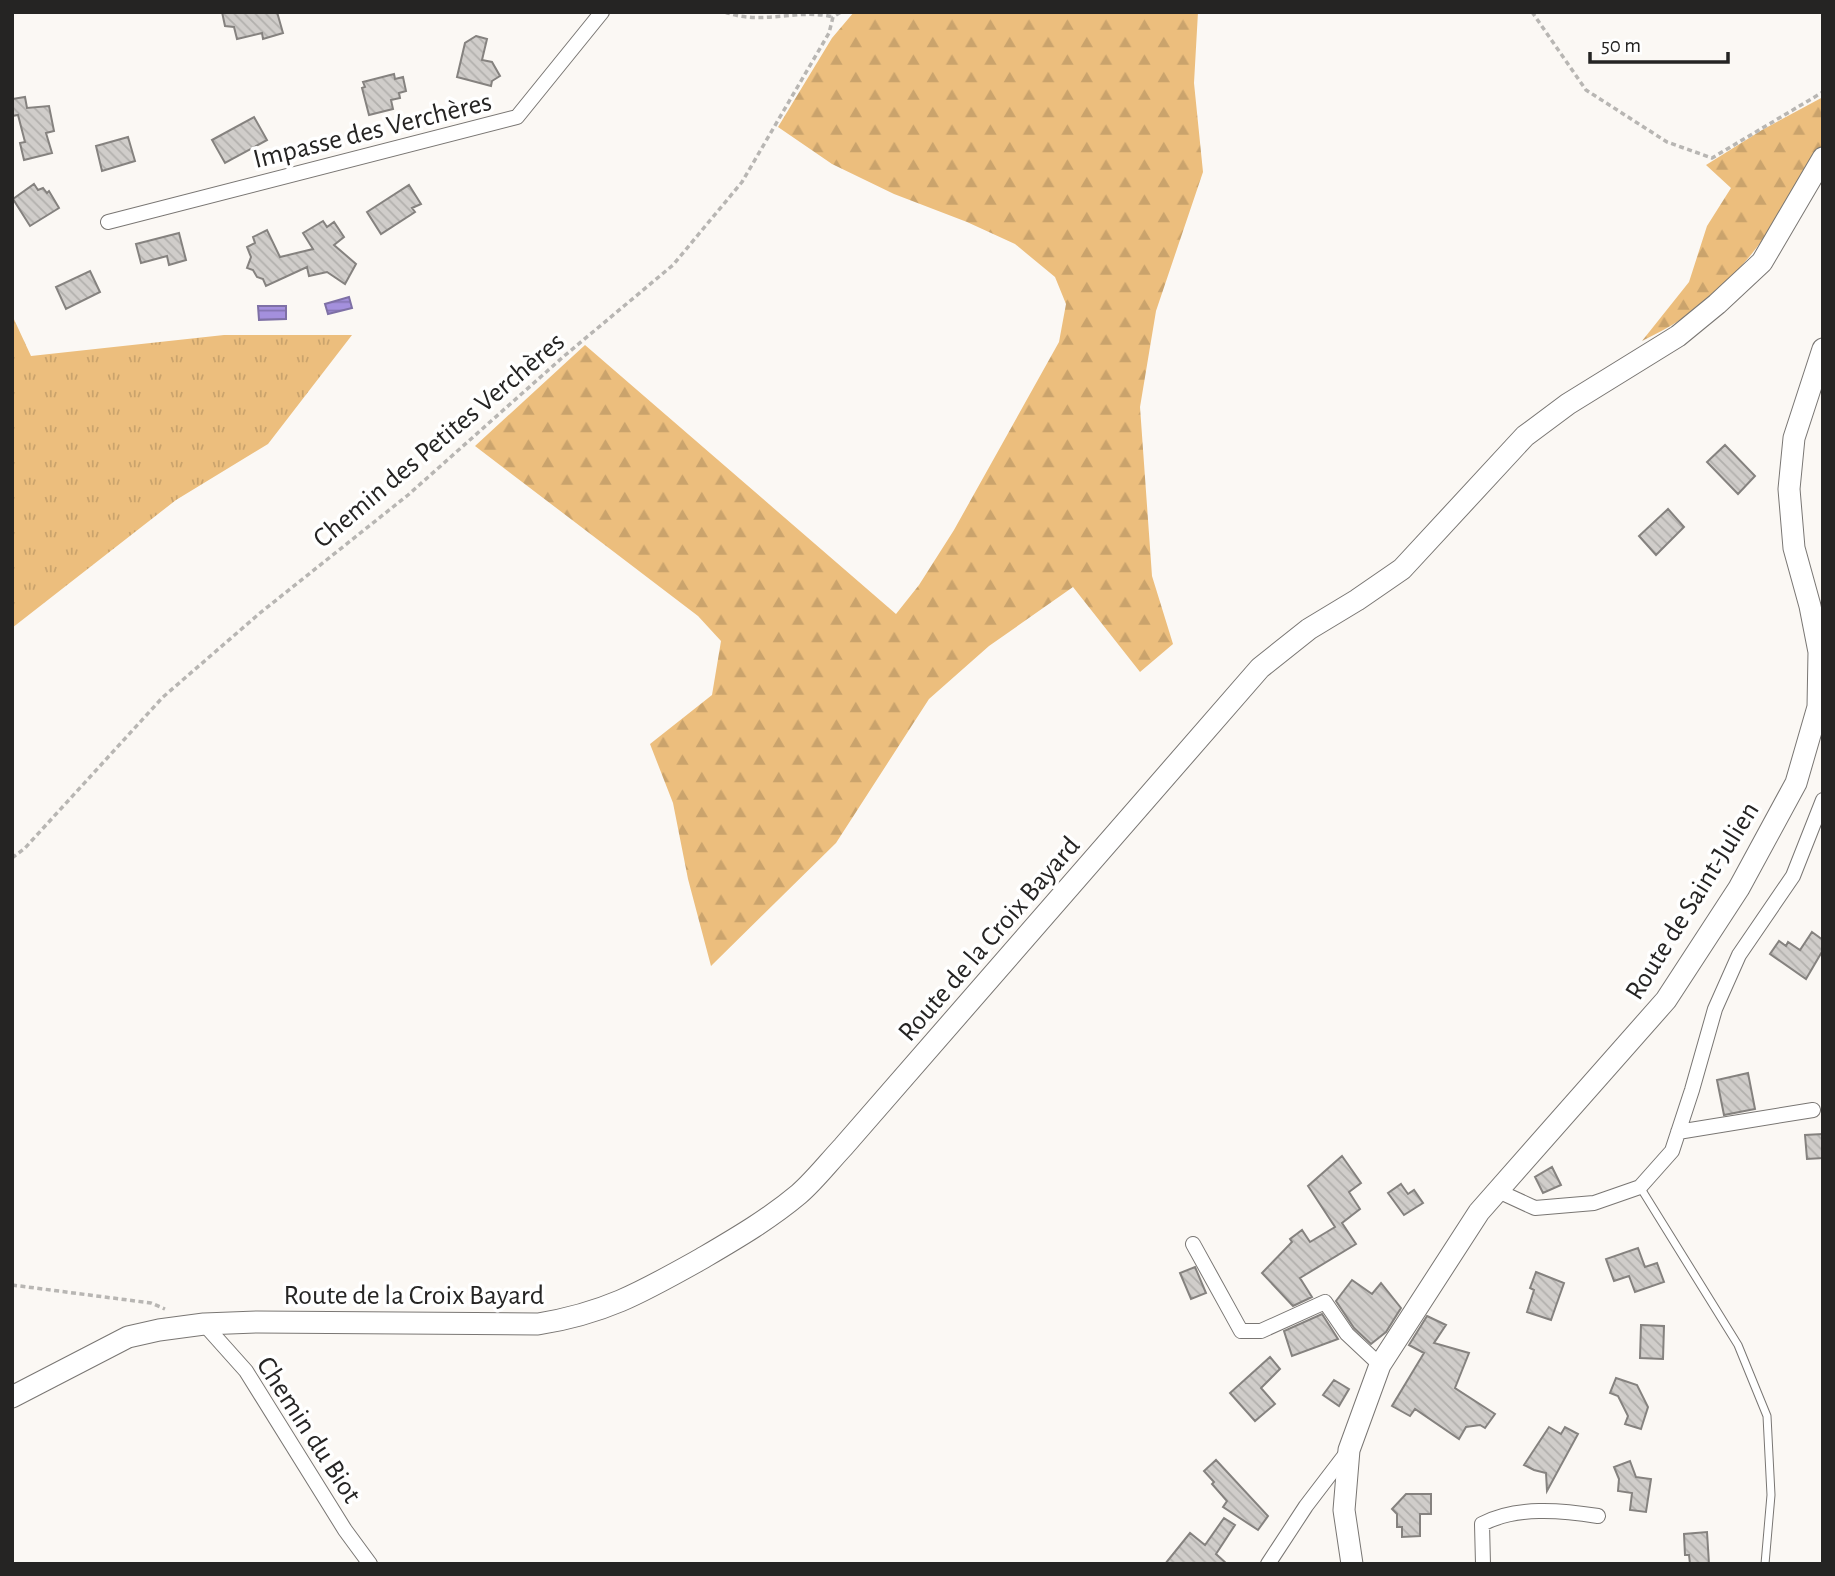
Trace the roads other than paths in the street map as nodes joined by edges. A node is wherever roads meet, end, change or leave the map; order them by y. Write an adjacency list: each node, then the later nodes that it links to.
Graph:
1 (602, 12): 3 (street, Impasse des Verchères)
2 (1823, 158): 11 (main road, Route de la Croix Bayard)
3 (108, 222)
4 (1823, 349): 9 (main road, Route de Saint-Julien)
5 (1823, 800): 7 (street)
6 (1813, 1110): 7 (street)
7 (1678, 1132): 8 (street)
8 (1640, 1187): 9 (street); 20 (lane)
9 (1498, 1191): 12 (main road, Route de Saint-Julien)
10 (1193, 1244): 12 (street)
11 (204, 1324): 13 (main road, Route de la Croix Bayard); 16 (street, Chemin du Biot)
12 (1380, 1365): 14 (main road, Route de Saint-Julien)
13 (12, 1396)
14 (1349, 1450): 17 (street); 18 (main road, Route de Saint-Julien)
15 (1598, 1516): 19 (street)
16 (370, 1564)
17 (1268, 1564)
18 (1352, 1564)
19 (1483, 1564)
20 (1765, 1564)

